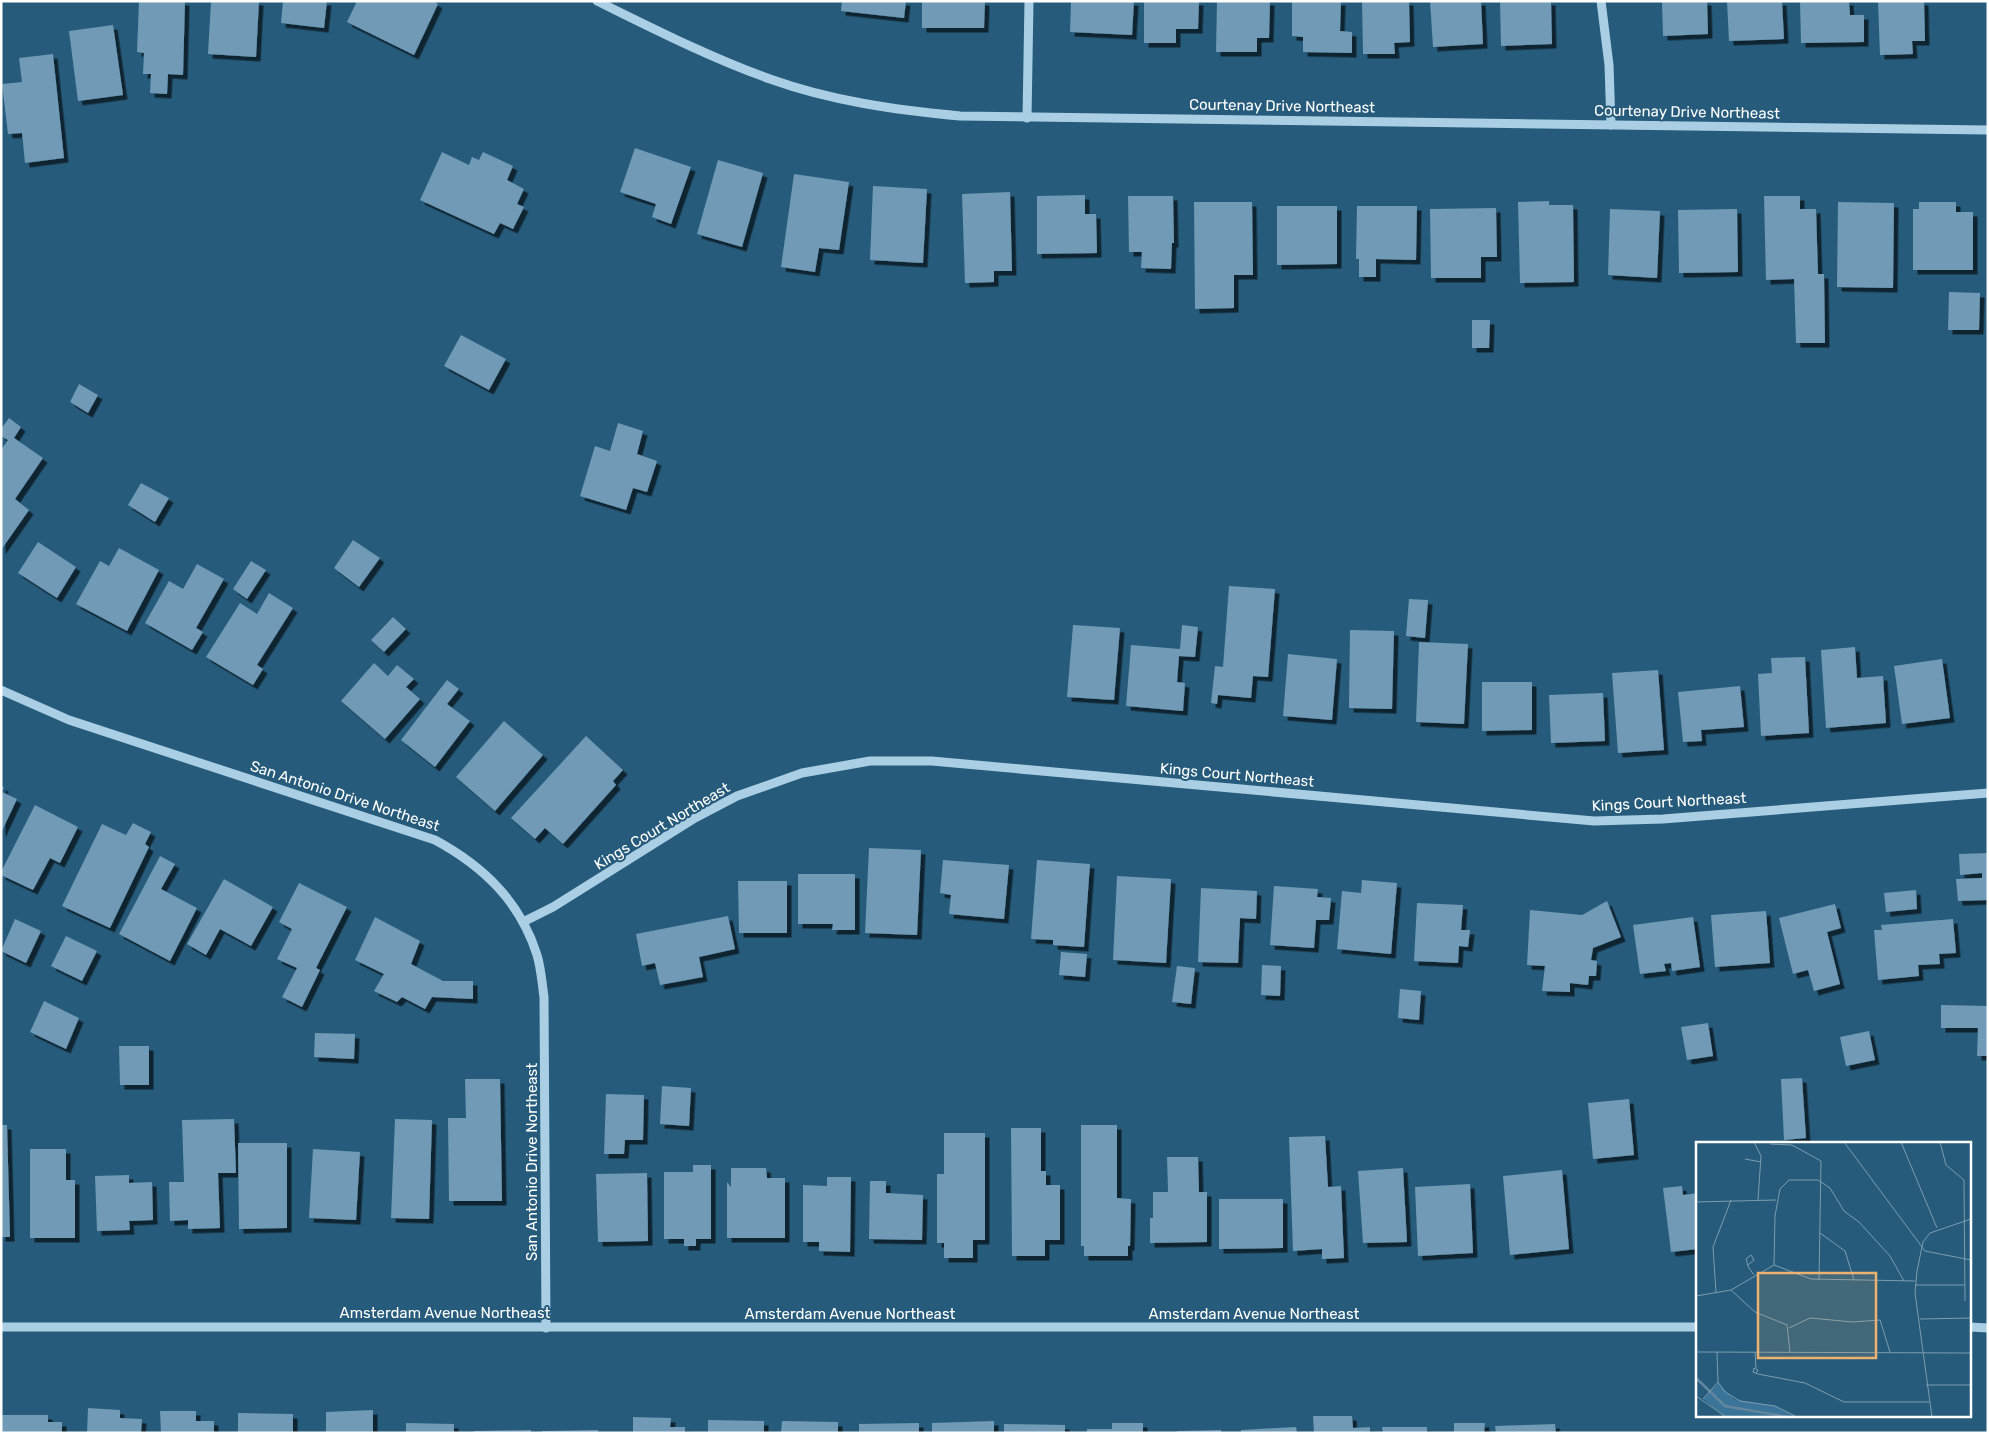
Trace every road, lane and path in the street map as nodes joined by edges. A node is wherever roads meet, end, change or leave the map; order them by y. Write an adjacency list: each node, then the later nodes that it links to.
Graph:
1 (597, 1): 4 (street, Courtenay Drive Northeast)
2 (1029, 1): 4 (street)
3 (1601, 1): 5 (street)
4 (1027, 118): 5 (street, Courtenay Drive Northeast)
5 (1611, 125): 6 (street, Courtenay Drive Northeast)
6 (1988, 130)
7 (1, 690): 9 (street, San Antonio Drive Northeast)
8 (1988, 793): 9 (street, Kings Court Northeast)
9 (523, 922): 12 (street, San Antonio Drive Northeast)
10 (1, 1326): 12 (street, Amsterdam Avenue Northeast)
11 (1696, 1327): 12 (street, Amsterdam Avenue Northeast)
12 (546, 1328)
13 (1972, 1328): 14 (street)
14 (1988, 1328)

